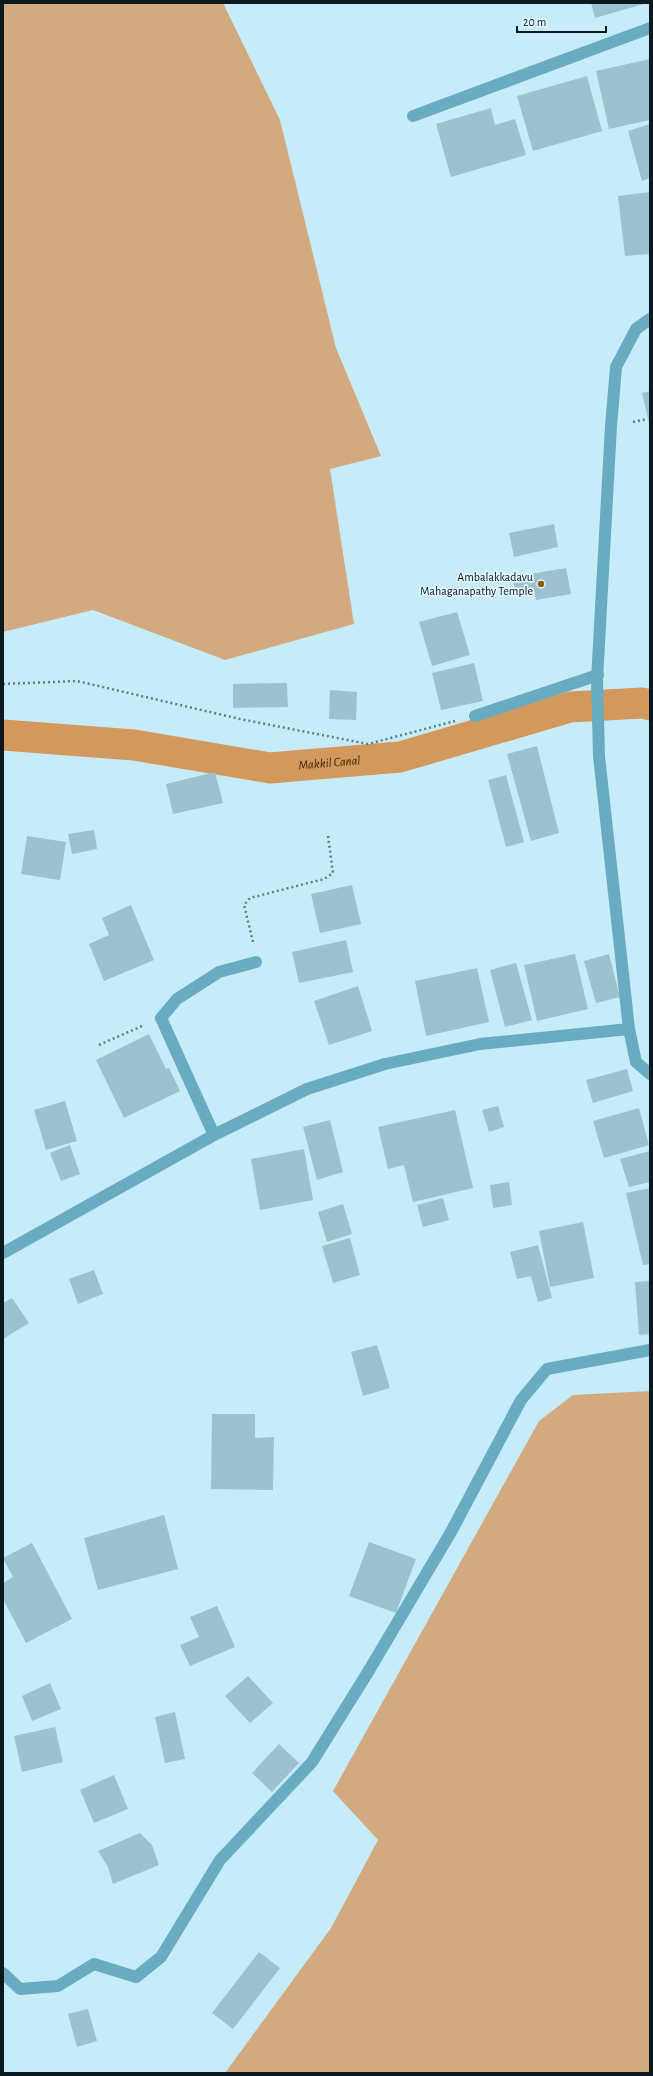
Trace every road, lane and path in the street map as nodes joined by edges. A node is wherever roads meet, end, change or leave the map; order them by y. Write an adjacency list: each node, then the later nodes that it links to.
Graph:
1 (650, 28): 2 (street)
2 (413, 116)
3 (650, 319): 4 (street)
4 (597, 678): 6 (street); 10 (street)
5 (3, 684): 6 (path)
6 (475, 716)
7 (328, 836): 8 (path)
8 (256, 962): 9 (street)
9 (161, 1018): 11 (path); 13 (street)
10 (629, 1029): 12 (street); 13 (street)
11 (99, 1045)
12 (650, 1074)
13 (214, 1136): 14 (street)
14 (3, 1253)
15 (650, 1350): 16 (street)
16 (3, 1973)

